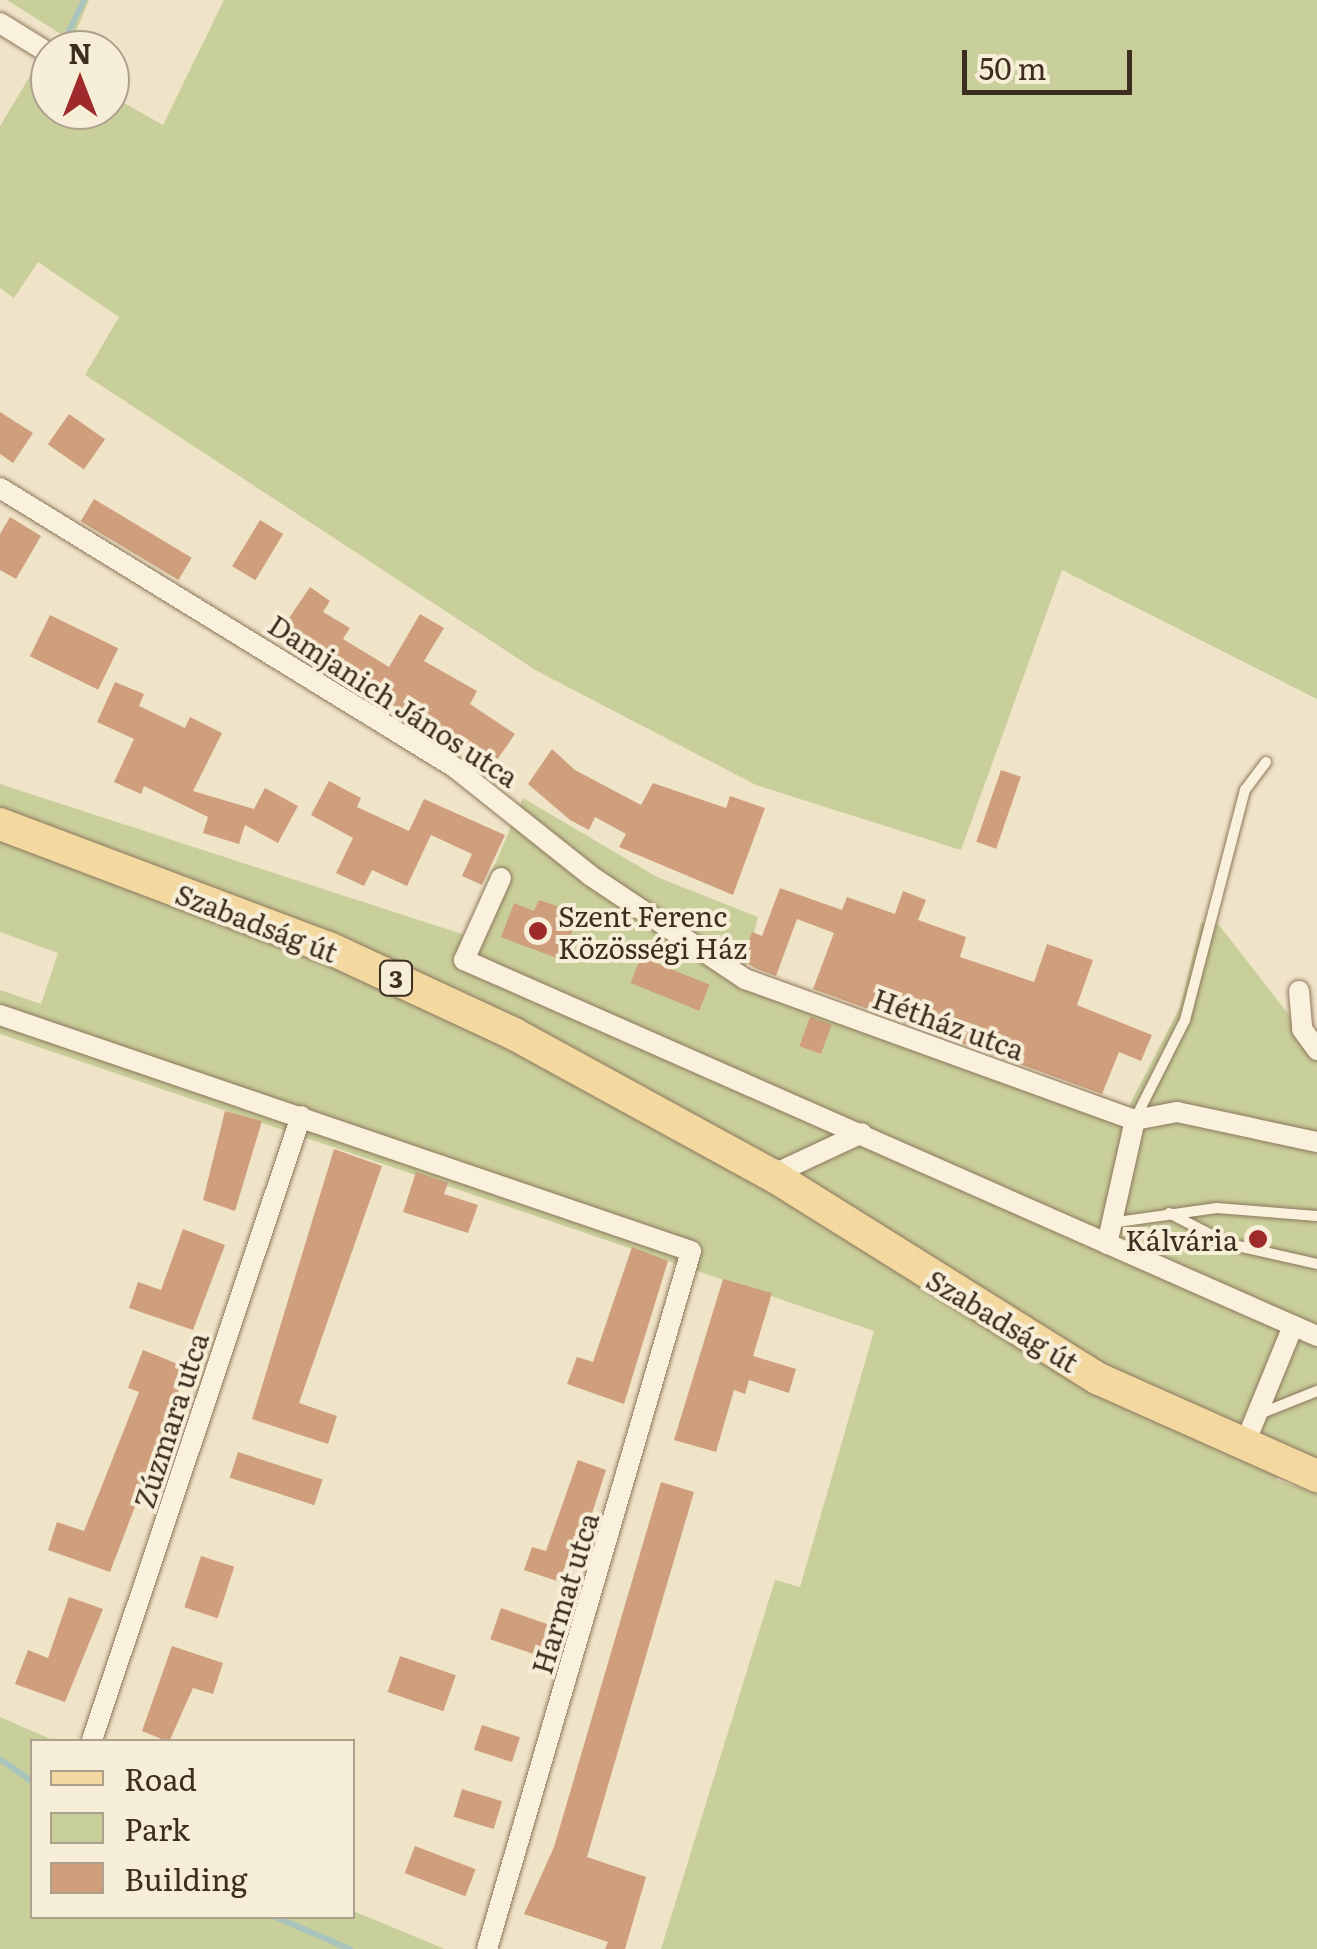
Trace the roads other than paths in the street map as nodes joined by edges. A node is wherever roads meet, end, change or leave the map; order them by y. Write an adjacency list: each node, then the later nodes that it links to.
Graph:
1 (0, 24): 2 (street)
2 (30, 42)
3 (0, 488): 7 (street, Damjanich János utca)
4 (1266, 762): 12 (lane)
5 (0, 824): 15 (main road, Szabadság út / 3)
6 (502, 878): 13 (street)
7 (745, 979): 12 (street, Hétház utca)
8 (1308, 994): 10 (street)
9 (0, 1016): 11 (street)
10 (1317, 1050)
11 (300, 1116): 27 (street, Zúzmara utca); 28 (street, Harmat utca)
12 (1135, 1120): 14 (street); 18 (street)
13 (862, 1134): 15 (street); 19 (street)
14 (1317, 1142)
15 (772, 1176): 25 (main road, Szabadság út / 3)
16 (1169, 1212): 17 (lane); 18 (lane); 20 (lane)
17 (1317, 1216)
18 (1110, 1223): 19 (street)
19 (1106, 1244): 21 (street)
20 (1317, 1264)
21 (1293, 1326): 22 (street); 24 (street)
22 (1317, 1336)
23 (1317, 1391): 24 (lane)
24 (1256, 1416): 25 (street)
25 (1243, 1448): 26 (main road, Szabadság út / 3)
26 (1317, 1476)
27 (92, 1739)
28 (486, 1949)

